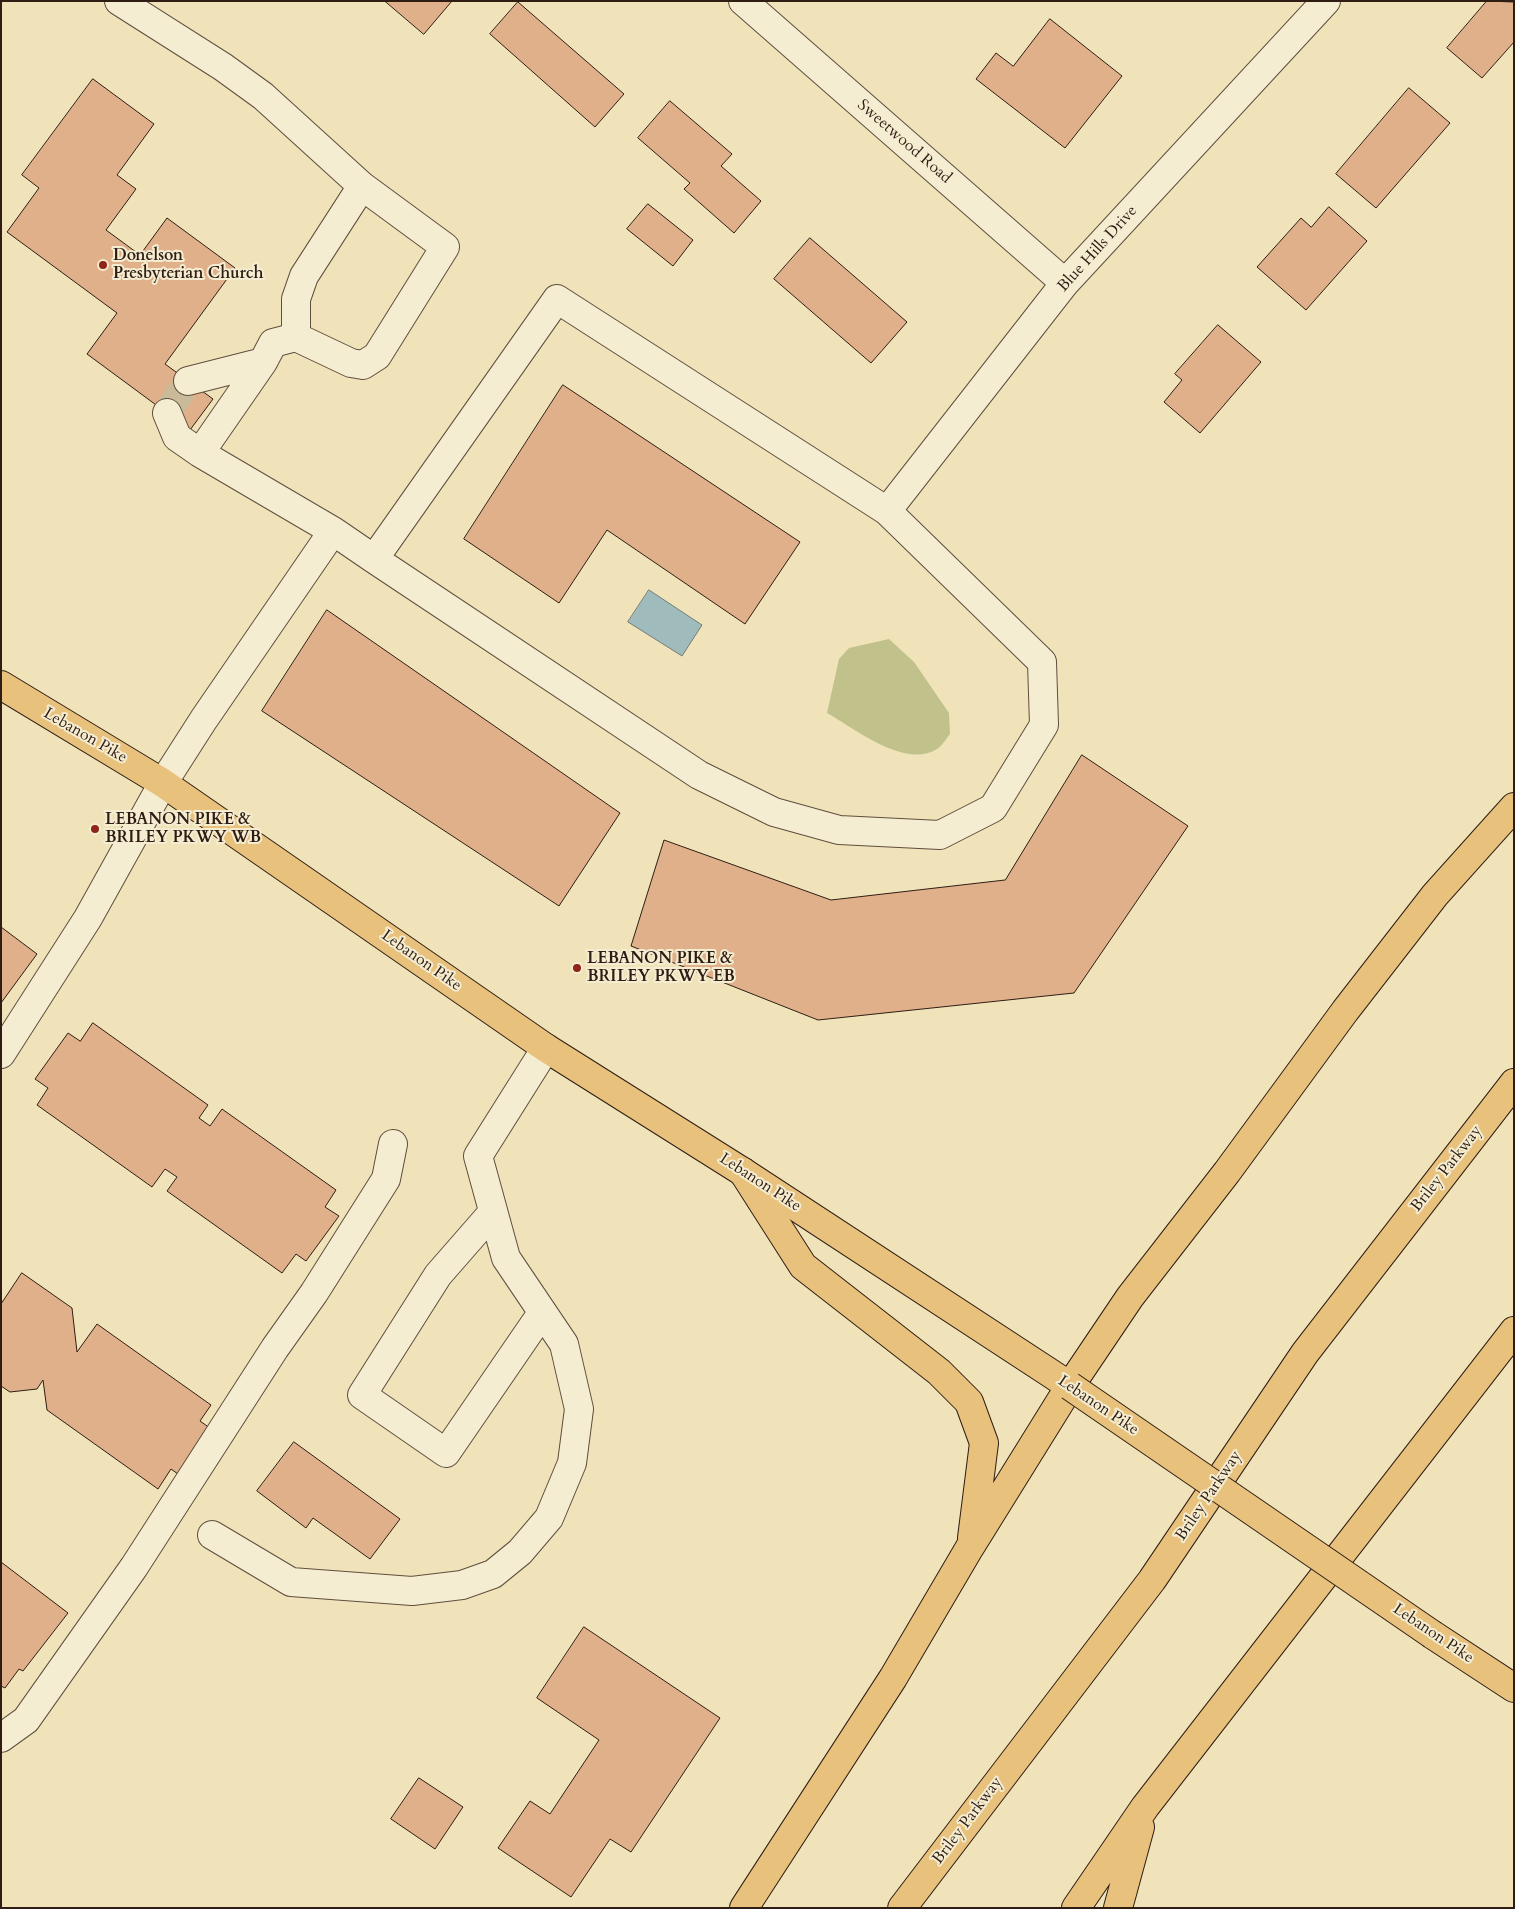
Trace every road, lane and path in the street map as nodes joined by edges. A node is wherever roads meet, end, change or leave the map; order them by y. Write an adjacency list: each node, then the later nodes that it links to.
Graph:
1 (119, 1): 4 (street)
2 (744, 1): 5 (street, Sweetwood Road)
3 (1326, 1): 5 (street, Blue Hills Drive)
4 (362, 186): 6 (street); 6 (street)
5 (1065, 283): 11 (street, Blue Hills Drive)
6 (296, 337): 7 (street)
7 (263, 362): 8 (street); 10 (street)
8 (188, 382)
9 (168, 413): 10 (street)
10 (200, 453): 12 (street)
11 (888, 511): 13 (street); 13 (street)
12 (333, 531): 13 (street); 15 (street)
13 (374, 559)
14 (1, 685): 15 (main road, Lebanon Pike)
15 (163, 783): 17 (main road, Lebanon Pike); 18 (street)
16 (1514, 807): 25 (main road)
17 (546, 1048): 21 (main road, Lebanon Pike); 22 (street)
18 (1, 1054)
19 (1514, 1083): 32 (main road, Briley Parkway)
20 (393, 1144): 29 (street)
21 (743, 1172): 25 (main road, Lebanon Pike); 27 (main road)
22 (493, 1212): 23 (street); 23 (street)
23 (542, 1313): 26 (street)
24 (1514, 1331): 30 (main road)
25 (1070, 1386): 27 (main road); 28 (main road, Lebanon Pike, bridge)
26 (212, 1535)
27 (970, 1547): 31 (main road)
28 (1514, 1688)
29 (1, 1738)
30 (1145, 1807): 33 (main road); 34 (main road)
31 (744, 1908)
32 (902, 1908)
33 (1076, 1908)
34 (1118, 1908)

